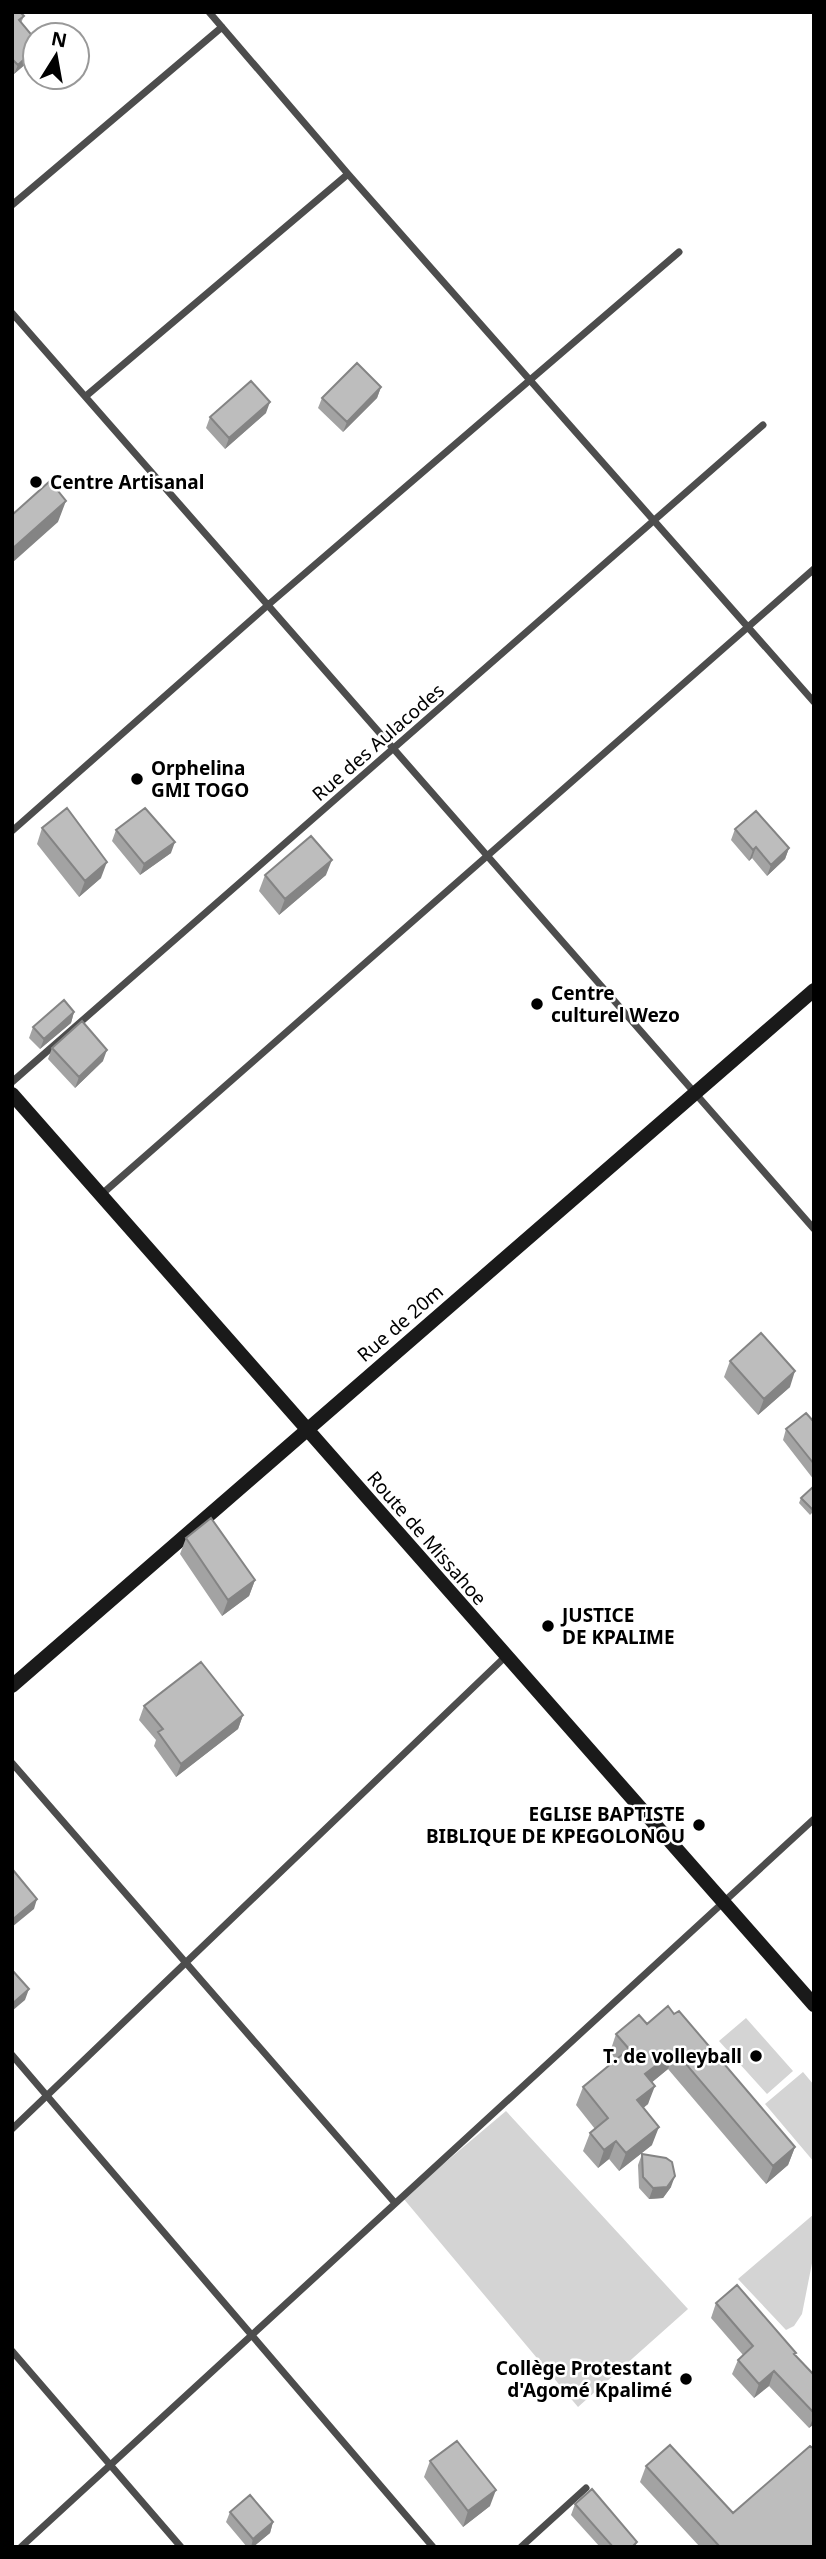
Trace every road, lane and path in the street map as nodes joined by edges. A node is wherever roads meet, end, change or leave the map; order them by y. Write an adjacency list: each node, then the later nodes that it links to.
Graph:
1 (209, 12): 2 (street)
2 (222, 27): 3 (street); 4 (street)
3 (348, 174): 7 (street); 8 (street)
4 (12, 205)
5 (679, 252): 7 (street)
6 (12, 313): 8 (street)
7 (530, 380): 10 (street); 12 (street)
8 (86, 396): 12 (street)
9 (764, 425): 10 (street, Rue des Aulacodes)
10 (654, 521): 13 (street); 15 (street, Rue des Aulacodes)
11 (814, 569): 13 (street)
12 (268, 605): 15 (street); 16 (street)
13 (748, 627): 14 (street); 17 (street)
14 (814, 702)
15 (394, 750): 17 (street); 19 (street, Rue des Aulacodes)
16 (12, 831)
17 (487, 856): 20 (street); 22 (street)
18 (814, 990): 20 (main road, Rue de 20m)
19 (12, 1082)
20 (694, 1093): 23 (street); 24 (main road, Rue de 20m)
21 (12, 1094): 22 (main road, Route de Missahoe)
22 (102, 1194): 24 (main road, Route de Missahoe)
23 (814, 1229)
24 (307, 1429): 25 (main road, Route de Missahoe); 26 (main road, Rue de 20m)
25 (505, 1657): 29 (main road, Route de Missahoe); 30 (street)
26 (12, 1686)
27 (12, 1763): 30 (street)
28 (814, 1819): 29 (street)
29 (723, 1903): 31 (main road, Route de Missahoe); 35 (street)
30 (186, 1963): 33 (street); 35 (street)
31 (814, 2005)
32 (12, 2055): 33 (street)
33 (47, 2096): 34 (street); 36 (street)
34 (12, 2129)
35 (395, 2203): 36 (street)
36 (252, 2335): 38 (street); 42 (street)
37 (12, 2351): 38 (street)
38 (111, 2465): 40 (street); 41 (street)
39 (586, 2487): 43 (street)
40 (21, 2547)
41 (181, 2547)
42 (433, 2547)
43 (521, 2547)

